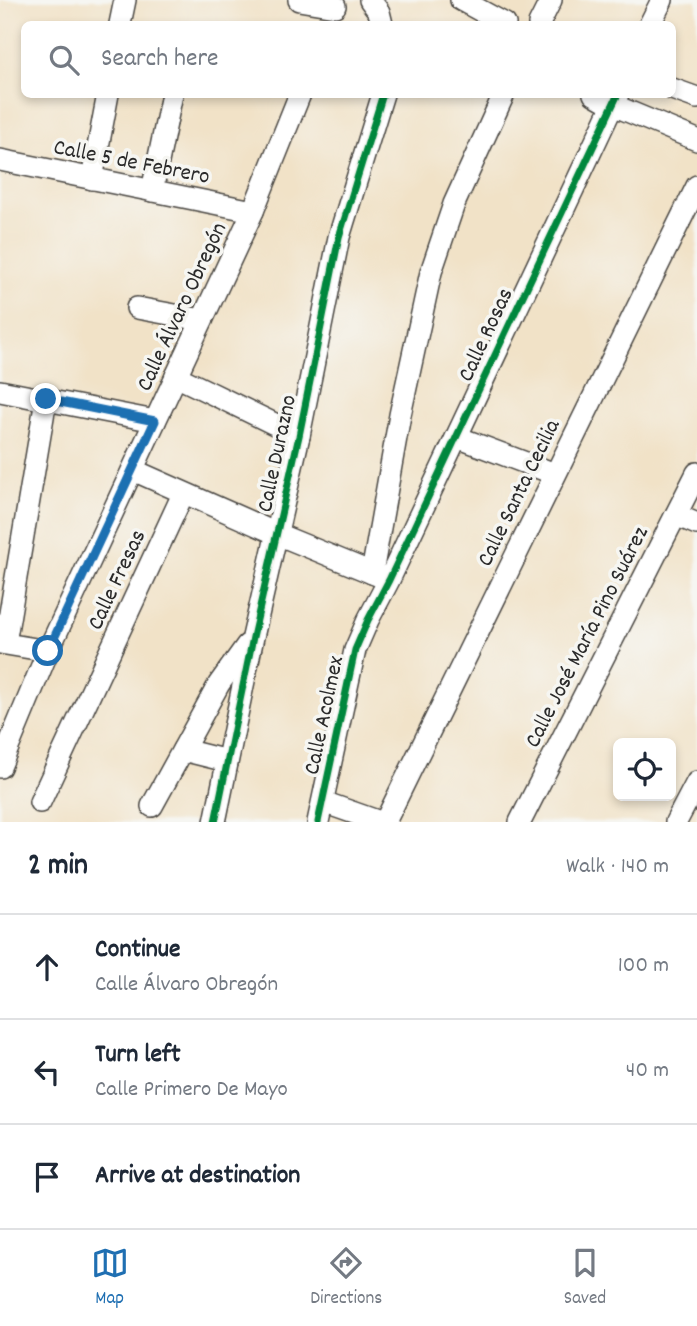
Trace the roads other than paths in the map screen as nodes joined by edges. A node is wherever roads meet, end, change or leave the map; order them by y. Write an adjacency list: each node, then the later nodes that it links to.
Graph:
1 (125, 0): 8 (street)
2 (299, 0): 7 (street)
3 (370, 0): 9 (street)
4 (461, 0): 10 (street)
5 (551, 0): 11 (street)
6 (662, 0): 12 (street)
7 (333, 10)
8 (121, 21)
9 (381, 21)
10 (499, 21)
11 (540, 21)
12 (652, 21)
13 (676, 90): 19 (street)
14 (107, 98): 23 (street)
15 (171, 98): 25 (street)
16 (298, 98): 26 (street, Calle Álvaro Obregón)
17 (382, 98): 33 (street, Calle Durazno)
18 (502, 98): 42 (street)
19 (697, 98)
20 (615, 100): 21 (street); 34 (street, Calle Rosas)
21 (697, 140)
22 (1, 164): 23 (street, Calle 5 de Febrero)
23 (92, 179): 25 (street, Calle 5 de Febrero)
24 (697, 186): 37 (street, Calle Santa Cecilia)
25 (152, 191): 26 (street, Calle 5 de Febrero)
26 (253, 211): 28 (street, Calle Álvaro Obregón)
27 (137, 308): 28 (street)
28 (202, 320): 29 (street, Calle Álvaro Obregón)
29 (176, 376): 32 (street, Calle Álvaro Obregón); 33 (street)
30 (0, 391): 31 (street)
31 (46, 399): 32 (street); 44 (street)
32 (155, 421): 35 (street, Calle Álvaro Obregón)
33 (299, 436): 41 (street, Calle Durazno)
34 (457, 437): 37 (street); 42 (street, Calle Rosas)
35 (133, 470): 38 (street); 45 (street, Calle Álvaro Obregón)
36 (697, 472): 39 (street, Calle José María Pino Suárez)
37 (555, 474): 54 (street, Calle Santa Cecilia)
38 (183, 494): 41 (street); 50 (street, Calle Fresas)
39 (676, 515): 40 (street); 55 (street, Calle José María Pino Suárez)
40 (697, 524)
41 (277, 534): 42 (street); 43 (street, Calle Durazno)
42 (380, 576): 52 (street, Calle Acolmex)
43 (253, 637): 46 (street); 47 (street, Calle Durazno)
44 (3, 643): 45 (street)
45 (48, 651): 48 (street, Calle Álvaro Obregón)
46 (183, 750): 47 (street); 51 (street)
47 (227, 761): 53 (street, Calle Durazno)
48 (0, 767)
49 (697, 782): 56 (street)
50 (40, 802)
51 (152, 806)
52 (320, 812): 54 (street)
53 (215, 822)
54 (383, 822)
55 (520, 822)
56 (676, 822)

